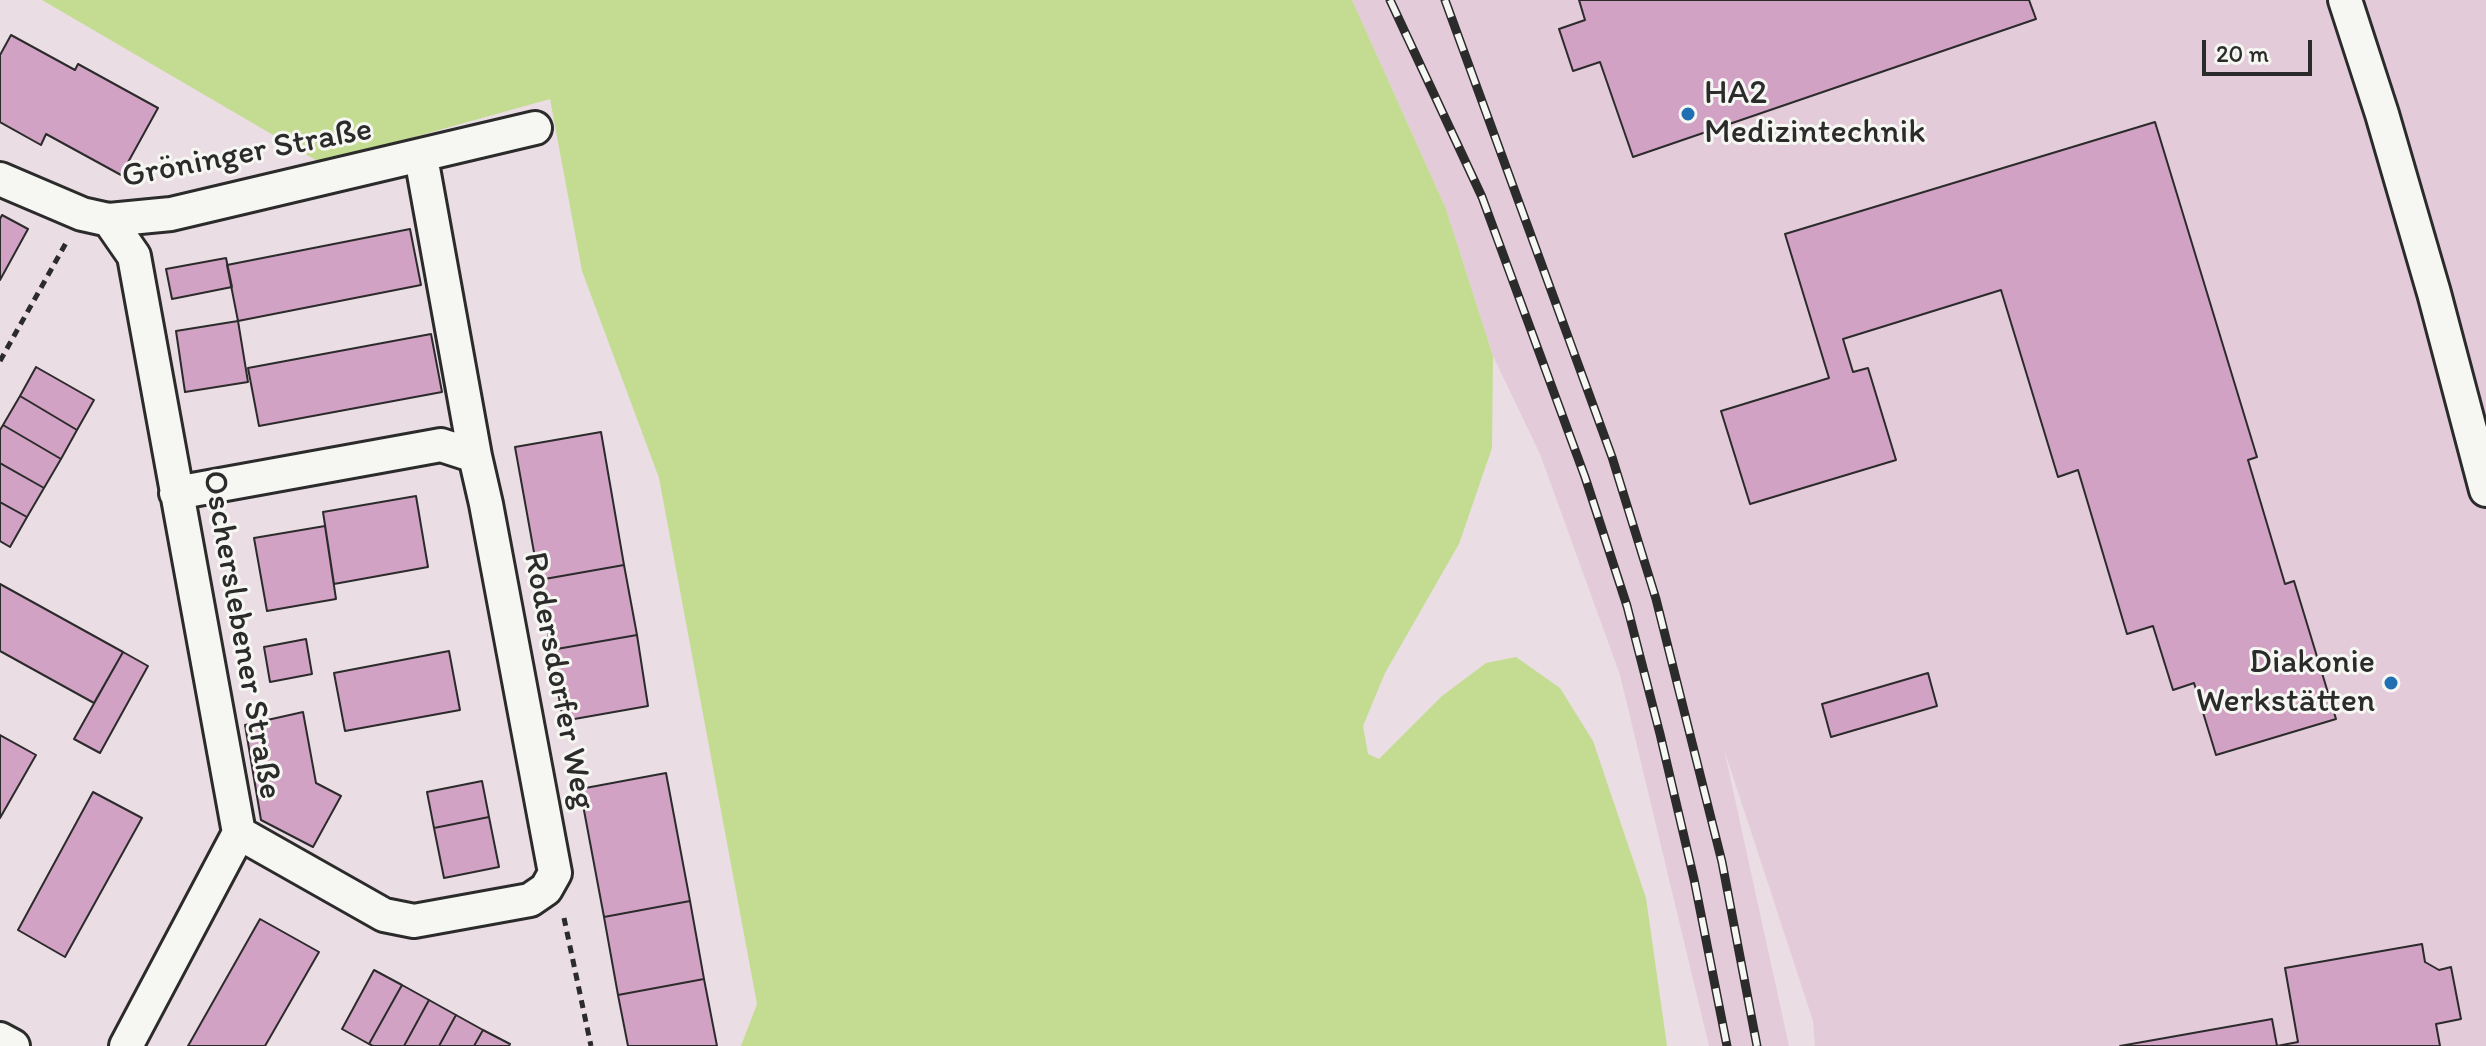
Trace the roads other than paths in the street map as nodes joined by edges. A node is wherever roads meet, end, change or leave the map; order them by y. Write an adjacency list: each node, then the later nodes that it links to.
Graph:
1 (2345, 0): 7 (street)
2 (535, 128): 3 (street, Gröninger Straße)
3 (421, 157): 5 (street, Gröninger Straße); 6 (street, Gröninger Straße)
4 (0, 179): 5 (street, Gröninger Straße)
5 (95, 217): 8 (street, Oscherslebener Straße)
6 (475, 456): 8 (street); 9 (street, Rodersdorfer Weg)
7 (2486, 490)
8 (176, 493): 9 (street, Oscherslebener Straße)
9 (239, 833): 12 (street, Oscherslebener Straße)
10 (0, 1039): 11 (street)
11 (13, 1046)
12 (126, 1046)

